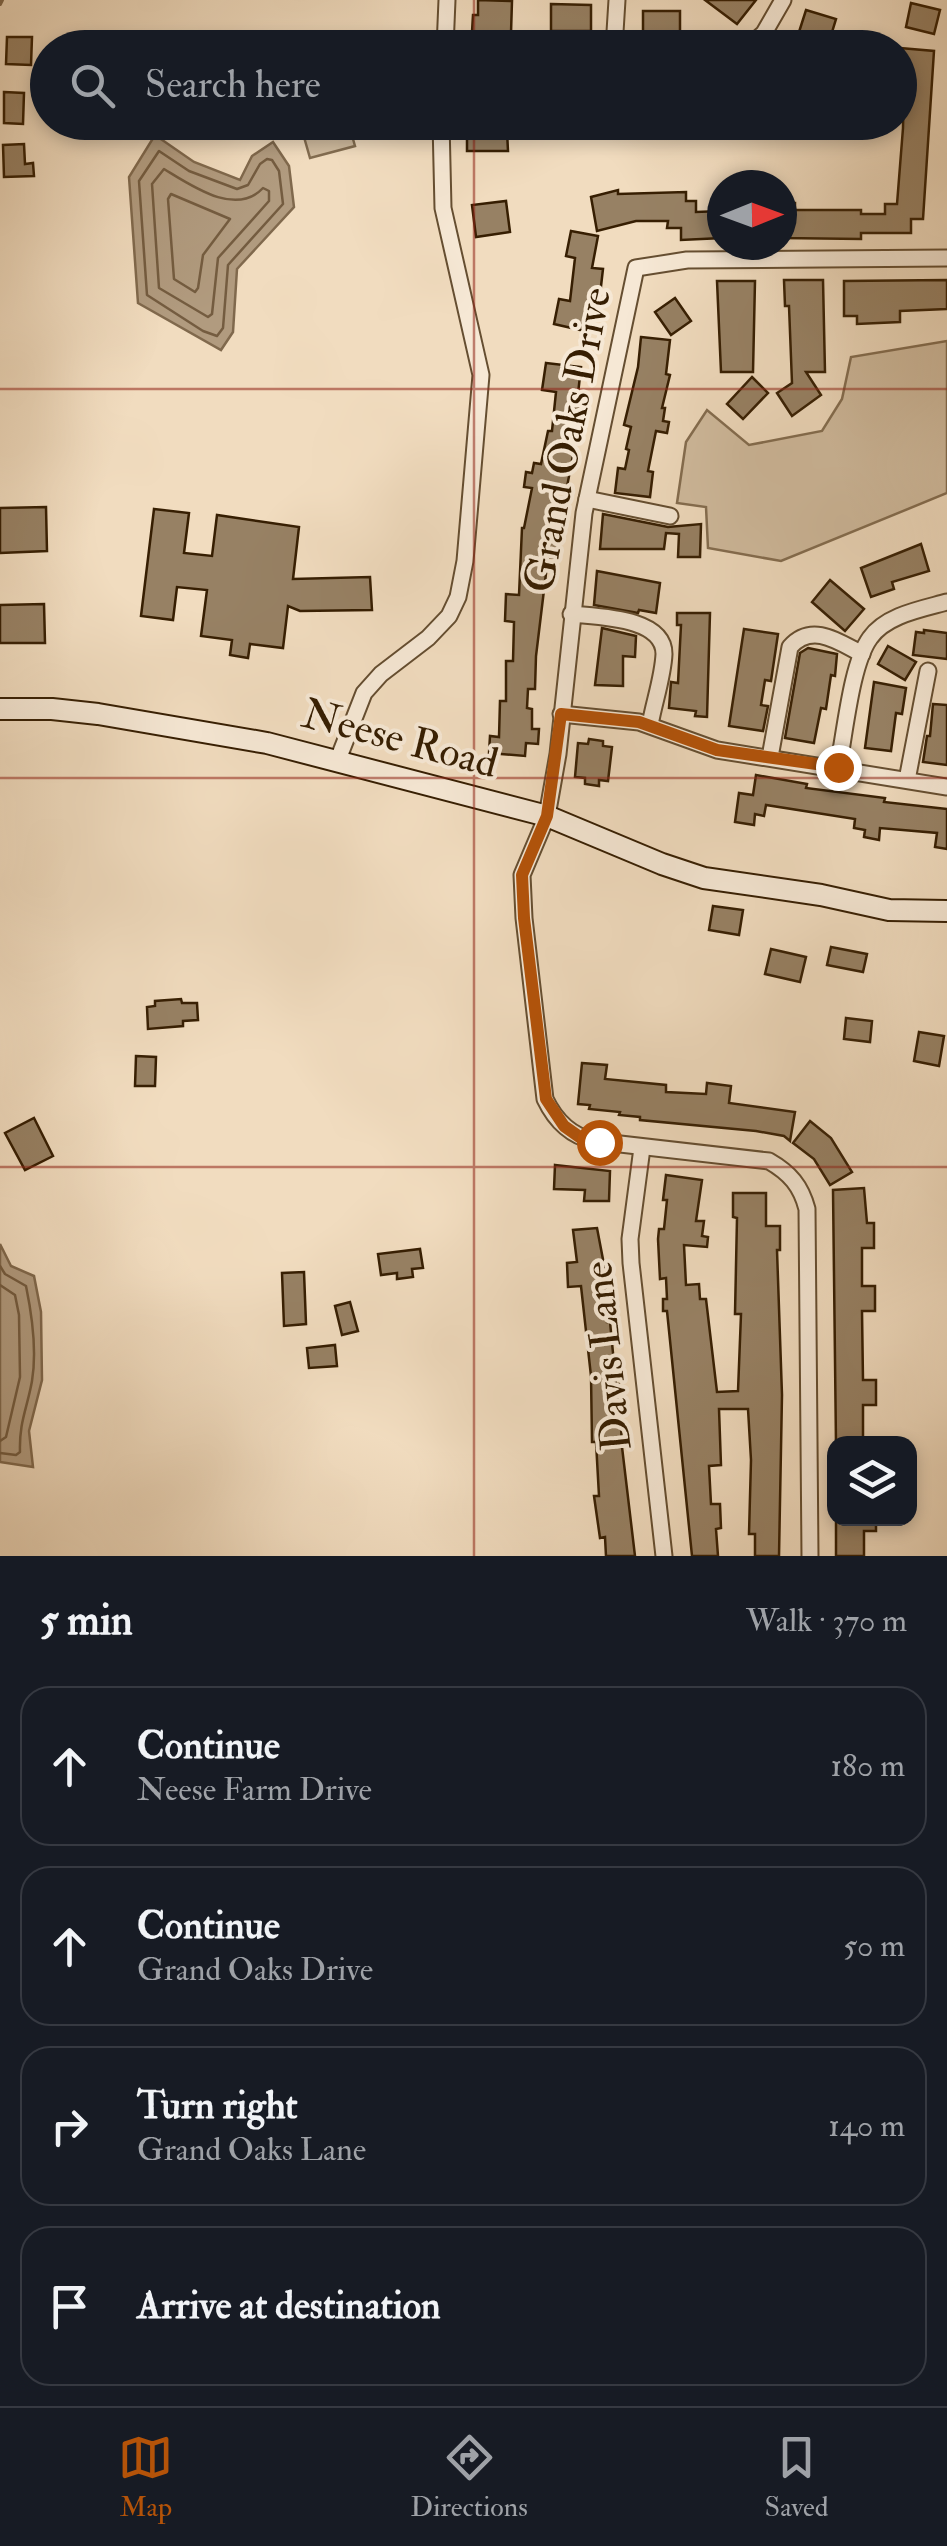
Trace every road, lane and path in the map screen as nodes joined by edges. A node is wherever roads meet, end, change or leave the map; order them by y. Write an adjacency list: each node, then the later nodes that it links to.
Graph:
1 (448, 0): 4 (street)
2 (616, 0): 5 (street)
3 (783, 0): 6 (street)
4 (446, 30)
5 (615, 30)
6 (766, 30)
7 (442, 140): 19 (street)
8 (947, 258): 9 (street, Grand Oaks Drive)
9 (587, 499): 10 (street); 12 (street, Grand Oaks Drive)
10 (670, 516)
11 (947, 602): 13 (street)
12 (571, 614): 16 (street, Grand Oaks Drive); 17 (street)
13 (862, 654): 18 (street); 20 (street)
14 (928, 671): 21 (street)
15 (0, 710): 19 (street, Neese Road)
16 (561, 714): 17 (street); 23 (street, Grand Oaks Drive)
17 (650, 725): 18 (street)
18 (770, 758): 20 (street)
19 (337, 762): 23 (street, Neese Road)
20 (838, 767): 21 (street)
21 (906, 780): 22 (street)
22 (947, 787)
23 (547, 816): 24 (street, Neese Road); 25 (street, Grand Oaks Drive)
24 (947, 911)
25 (642, 1148): 26 (street, Davis Lane); 27 (street, Grand Oaks Drive)
26 (664, 1556)
27 (810, 1556)

